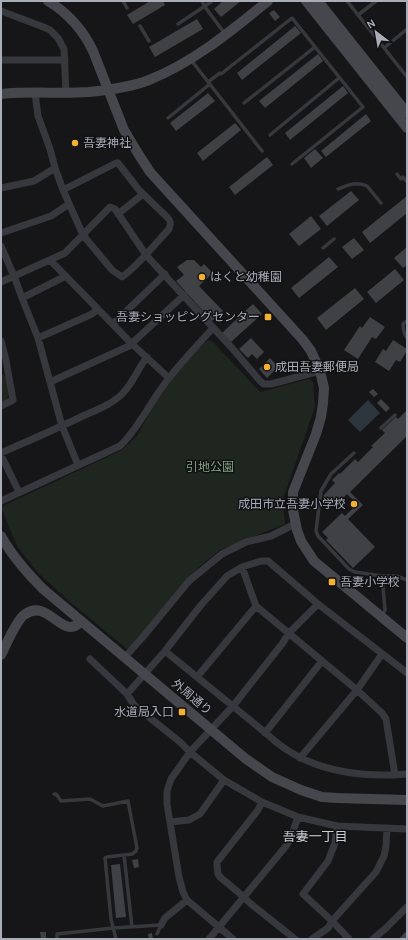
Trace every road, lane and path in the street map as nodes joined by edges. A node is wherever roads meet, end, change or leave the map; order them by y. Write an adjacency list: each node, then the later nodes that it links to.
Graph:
1 (48, 1): 27 (street)
2 (123, 1): 11 (lane)
3 (202, 1): 10 (lane)
4 (268, 1): 17 (street)
5 (306, 1): 34 (street)
6 (318, 1): 32 (street)
7 (347, 1): 13 (lane)
8 (376, 1): 13 (lane)
9 (211, 2): 10 (lane)
10 (205, 7): 14 (lane); 17 (lane)
11 (127, 8)
12 (1, 11): 23 (street)
13 (358, 15): 20 (lane)
14 (178, 24)
15 (140, 26): 18 (lane)
16 (407, 29): 20 (lane)
17 (226, 35): 21 (street)
18 (150, 41)
19 (315, 47): 25 (lane); 26 (lane); 31 (lane)
20 (384, 48): 24 (lane)
21 (190, 59): 26 (lane); 27 (street)
22 (1, 60): 23 (street)
23 (65, 60): 29 (street)
24 (407, 77)
25 (340, 78): 35 (lane); 37 (lane)
26 (209, 83): 33 (lane); 36 (lane)
27 (108, 90): 29 (street); 71 (street)
28 (35, 93): 29 (street); 30 (street); 38 (street)
29 (66, 93)
30 (1, 94)
31 (244, 103)
32 (407, 113)
33 (168, 118)
34 (407, 128)
35 (270, 135)
36 (262, 150)
37 (292, 164)
38 (55, 168): 41 (street); 42 (street)
39 (397, 174): 40 (lane)
40 (407, 182)
41 (1, 188)
42 (63, 190): 44 (street); 46 (street)
43 (338, 190): 45 (lane)
44 (143, 194): 47 (street); 53 (street)
45 (380, 203)
46 (69, 204): 48 (street); 49 (street)
47 (118, 214): 49 (street); 53 (street)
48 (1, 233)
49 (83, 235): 53 (street); 54 (street)
50 (334, 239): 52 (lane)
51 (1, 246): 56 (street)
52 (323, 248)
53 (146, 255): 55 (street)
54 (50, 260): 56 (street); 57 (street)
55 (165, 274): 59 (street); 63 (street)
56 (14, 276): 58 (street); 60 (street)
57 (66, 276): 60 (street); 61 (street)
58 (1, 282)
59 (184, 295): 64 (street); 68 (street)
60 (22, 298): 65 (street)
61 (98, 309): 63 (street); 65 (street)
62 (407, 321): 66 (lane)
63 (113, 324): 68 (street)
64 (213, 328): 71 (street); 72 (street)
65 (38, 338): 73 (street)
66 (407, 338)
67 (1, 342): 70 (street)
68 (132, 344): 69 (street); 73 (street)
69 (147, 357): 72 (street); 76 (street)
70 (4, 367): 74 (street)
71 (320, 371): 83 (street)
72 (169, 378): 80 (street)
73 (50, 382): 76 (street)
74 (1, 406)
75 (394, 415): 77 (lane)
76 (62, 426): 79 (street); 80 (street)
77 (382, 428)
78 (354, 453): 86 (lane)
79 (1, 454): 81 (street)
80 (78, 465): 81 (street)
81 (20, 492): 82 (street)
82 (1, 501)
83 (295, 524): 90 (street); 97 (street)
84 (1, 536): 91 (street, 外周通り)
85 (242, 567): 88 (street); 89 (street); 94 (street)
86 (382, 576): 87 (lane); 90 (lane)
87 (407, 580)
88 (318, 604): 92 (street); 95 (street)
89 (256, 606): 92 (street); 102 (street)
90 (382, 617): 93 (street)
91 (81, 621): 96 (street); 97 (street, 外周通り)
92 (289, 633): 99 (street); 105 (street)
93 (407, 638)
94 (165, 651): 101 (street); 102 (street)
95 (382, 654): 100 (street); 103 (street)
96 (1, 655)
97 (125, 657): 101 (street, 外周通り)
98 (90, 659): 104 (street)
99 (322, 661): 103 (street); 107 (street)
100 (407, 673)
101 (144, 674): 104 (street); 106 (street, 外周通り)
102 (197, 677): 105 (street)
103 (357, 690): 109 (street); 111 (street)
104 (126, 694): 108 (street)
105 (233, 706): 106 (street); 107 (street)
106 (211, 730): 108 (street); 114 (street, 外周通り)
107 (265, 733): 109 (street)
108 (190, 752): 112 (street); 117 (street)
109 (300, 758): 111 (street)
110 (407, 774): 111 (street)
111 (394, 775)
112 (224, 780): 115 (street); 117 (street)
113 (54, 794): 121 (lane)
114 (407, 800)
115 (262, 802): 116 (street); 122 (street)
116 (298, 817): 118 (street); 122 (street)
117 (170, 822): 123 (street)
118 (337, 826): 119 (street); 125 (street)
119 (387, 828): 120 (street); 125 (street)
120 (407, 829)
121 (124, 855): 127 (lane); 129 (lane)
122 (244, 897): 128 (street); 135 (street)
123 (187, 900): 126 (street); 128 (street)
124 (407, 907): 138 (street)
125 (332, 921): 136 (street); 137 (street)
126 (161, 925): 127 (lane); 130 (lane)
127 (132, 927): 129 (lane)
128 (220, 927): 133 (street); 134 (street)
129 (113, 928): 131 (lane); 132 (lane)
130 (157, 934)
131 (57, 939)
132 (116, 939)
133 (209, 939)
134 (233, 939)
135 (295, 939)
136 (312, 939)
137 (348, 939)
138 (374, 939)

